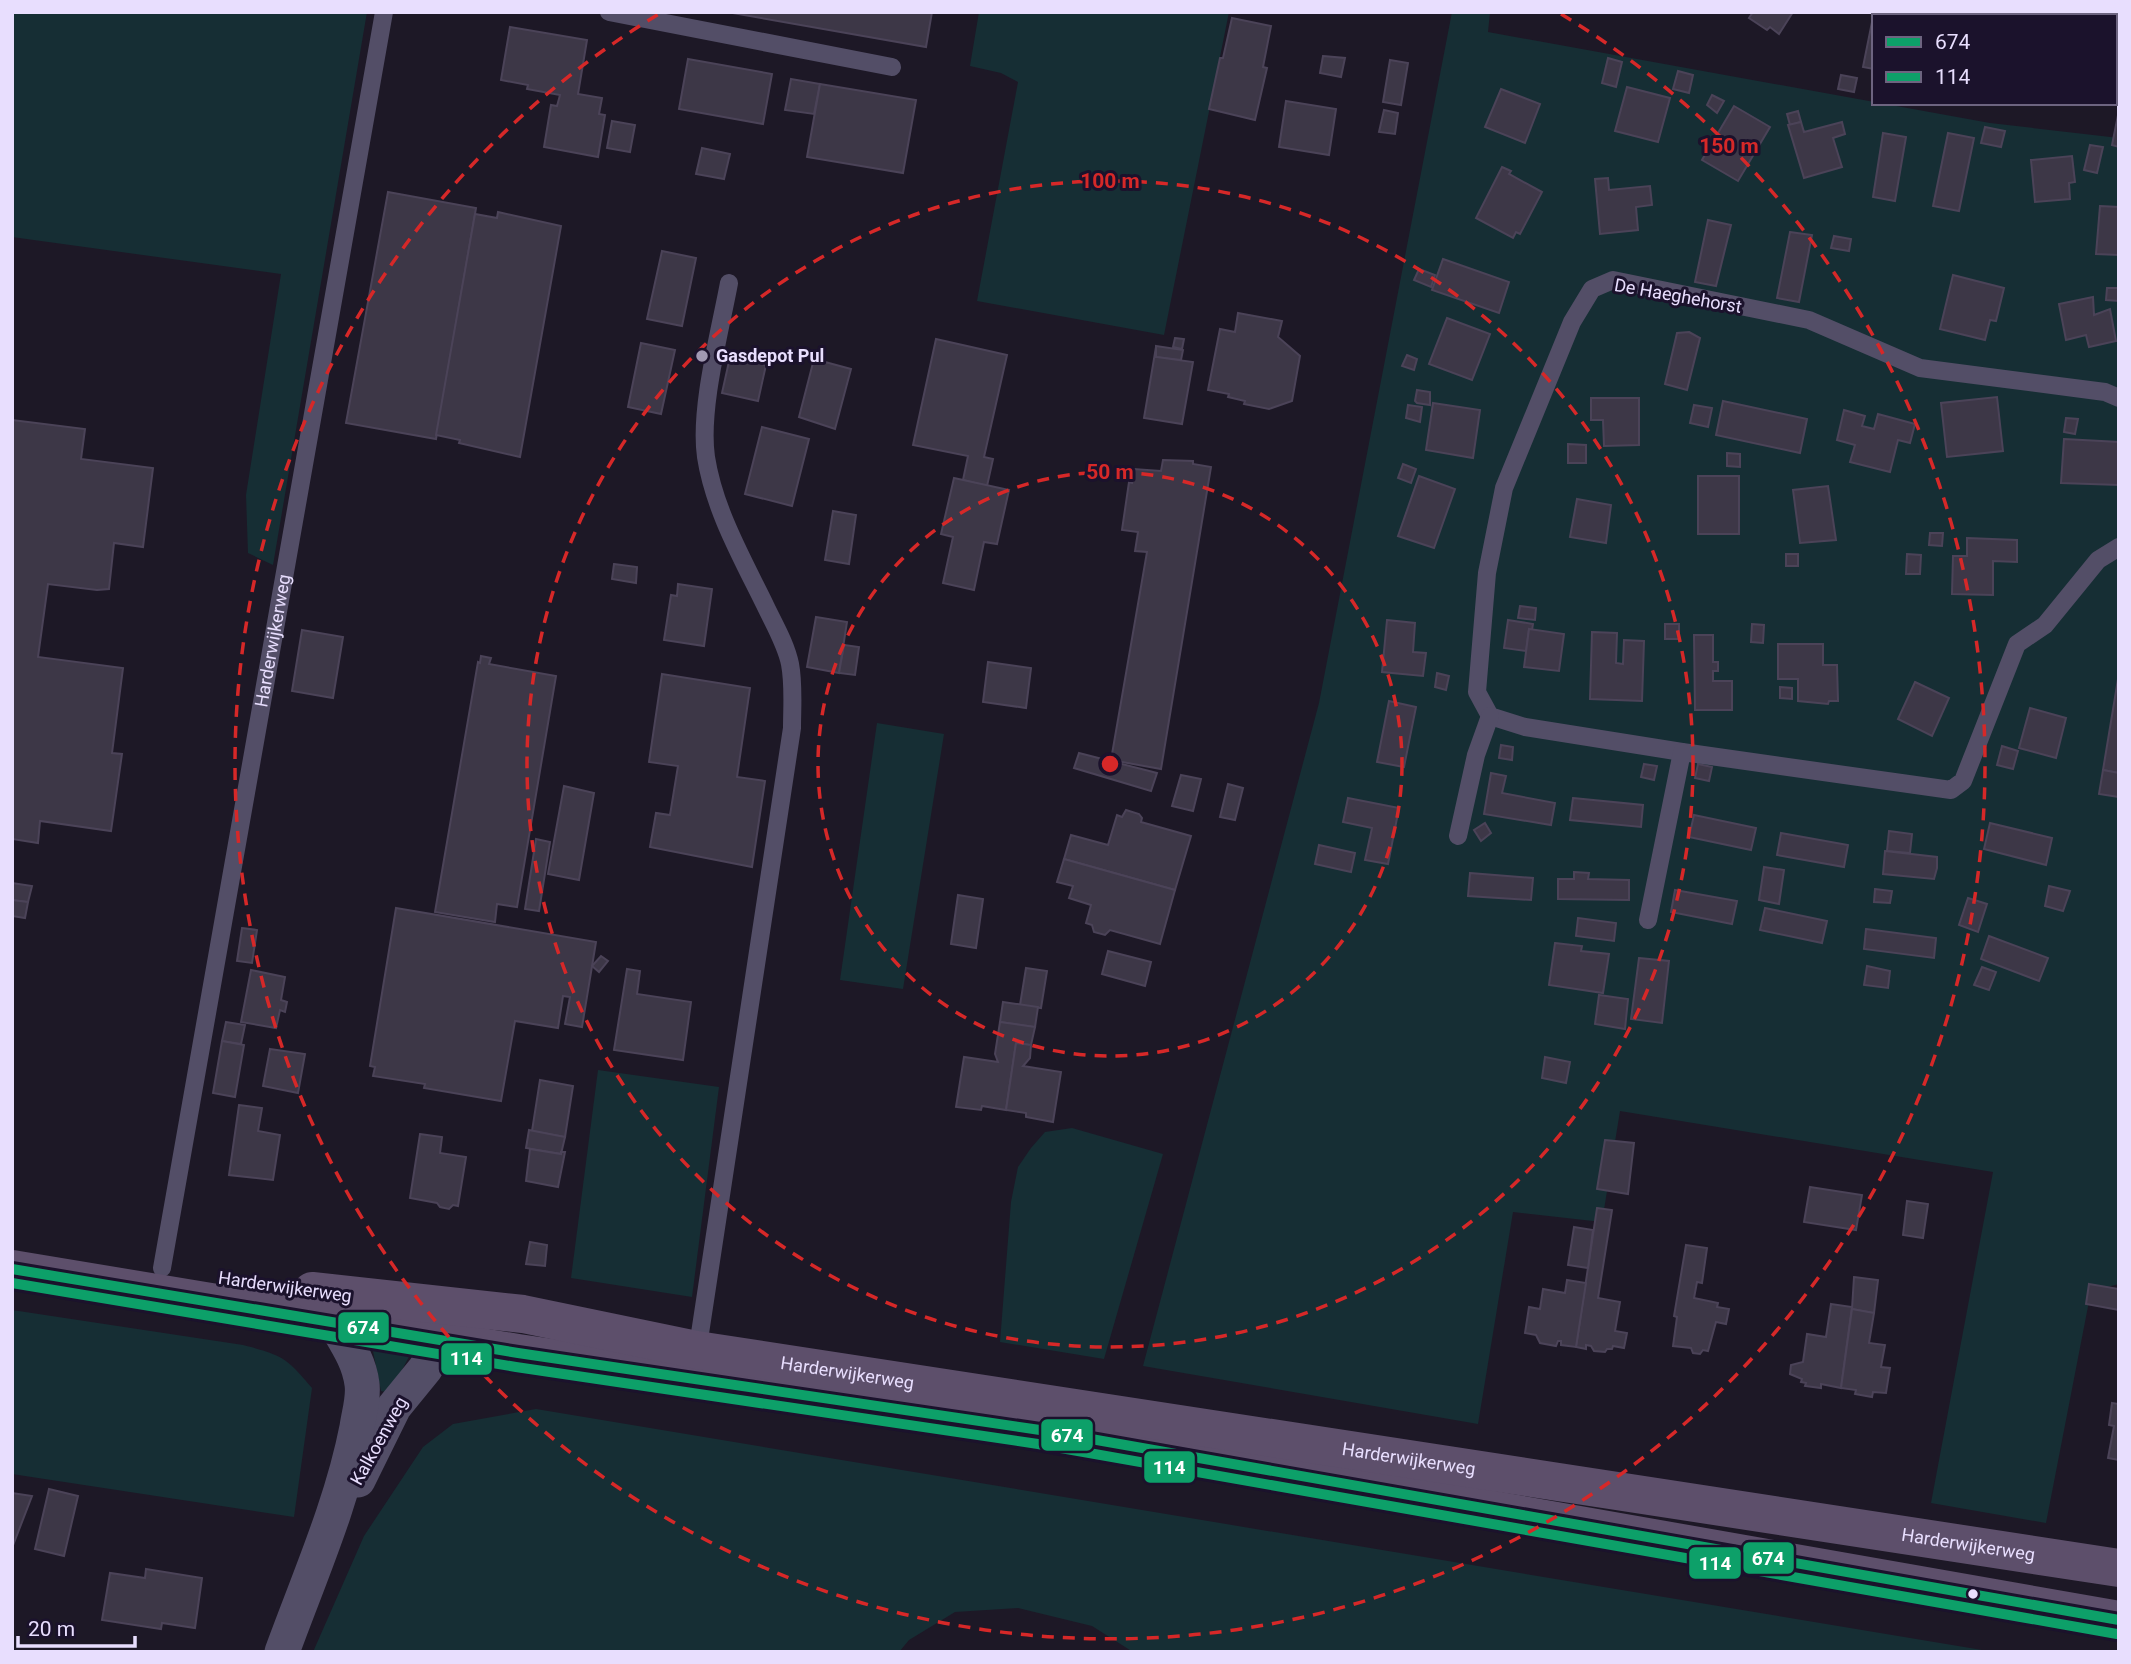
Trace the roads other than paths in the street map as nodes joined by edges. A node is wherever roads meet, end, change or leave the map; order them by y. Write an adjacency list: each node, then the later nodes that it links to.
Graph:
1 (384, 12): 12 (lane, Harderwijkerweg)
2 (609, 12): 3 (lane)
3 (892, 67)
4 (729, 283): 16 (lane)
5 (2119, 398): 7 (lane, De Haeghehorst)
6 (2119, 547): 8 (lane)
7 (1490, 716): 8 (lane); 9 (lane)
8 (1682, 752): 10 (lane)
9 (1458, 836)
10 (1648, 920)
11 (12, 1245): 12 (main road, Harderwijkerweg)
12 (162, 1268): 16 (main road, Harderwijkerweg)
13 (12, 1269): 14 (main road, Harderwijkerweg)
14 (333, 1320): 15 (main road, Harderwijkerweg); 17 (street, Kalkoenweg)
15 (443, 1339): 16 (main road, Harderwijkerweg); 17 (street, Kalkoenweg)
16 (696, 1363): 18 (main road, Harderwijkerweg); 19 (main road, Harderwijkerweg)
17 (321, 1547): 20 (street, Kalkoenweg)
18 (2119, 1568)
19 (2119, 1620)
20 (282, 1652)

